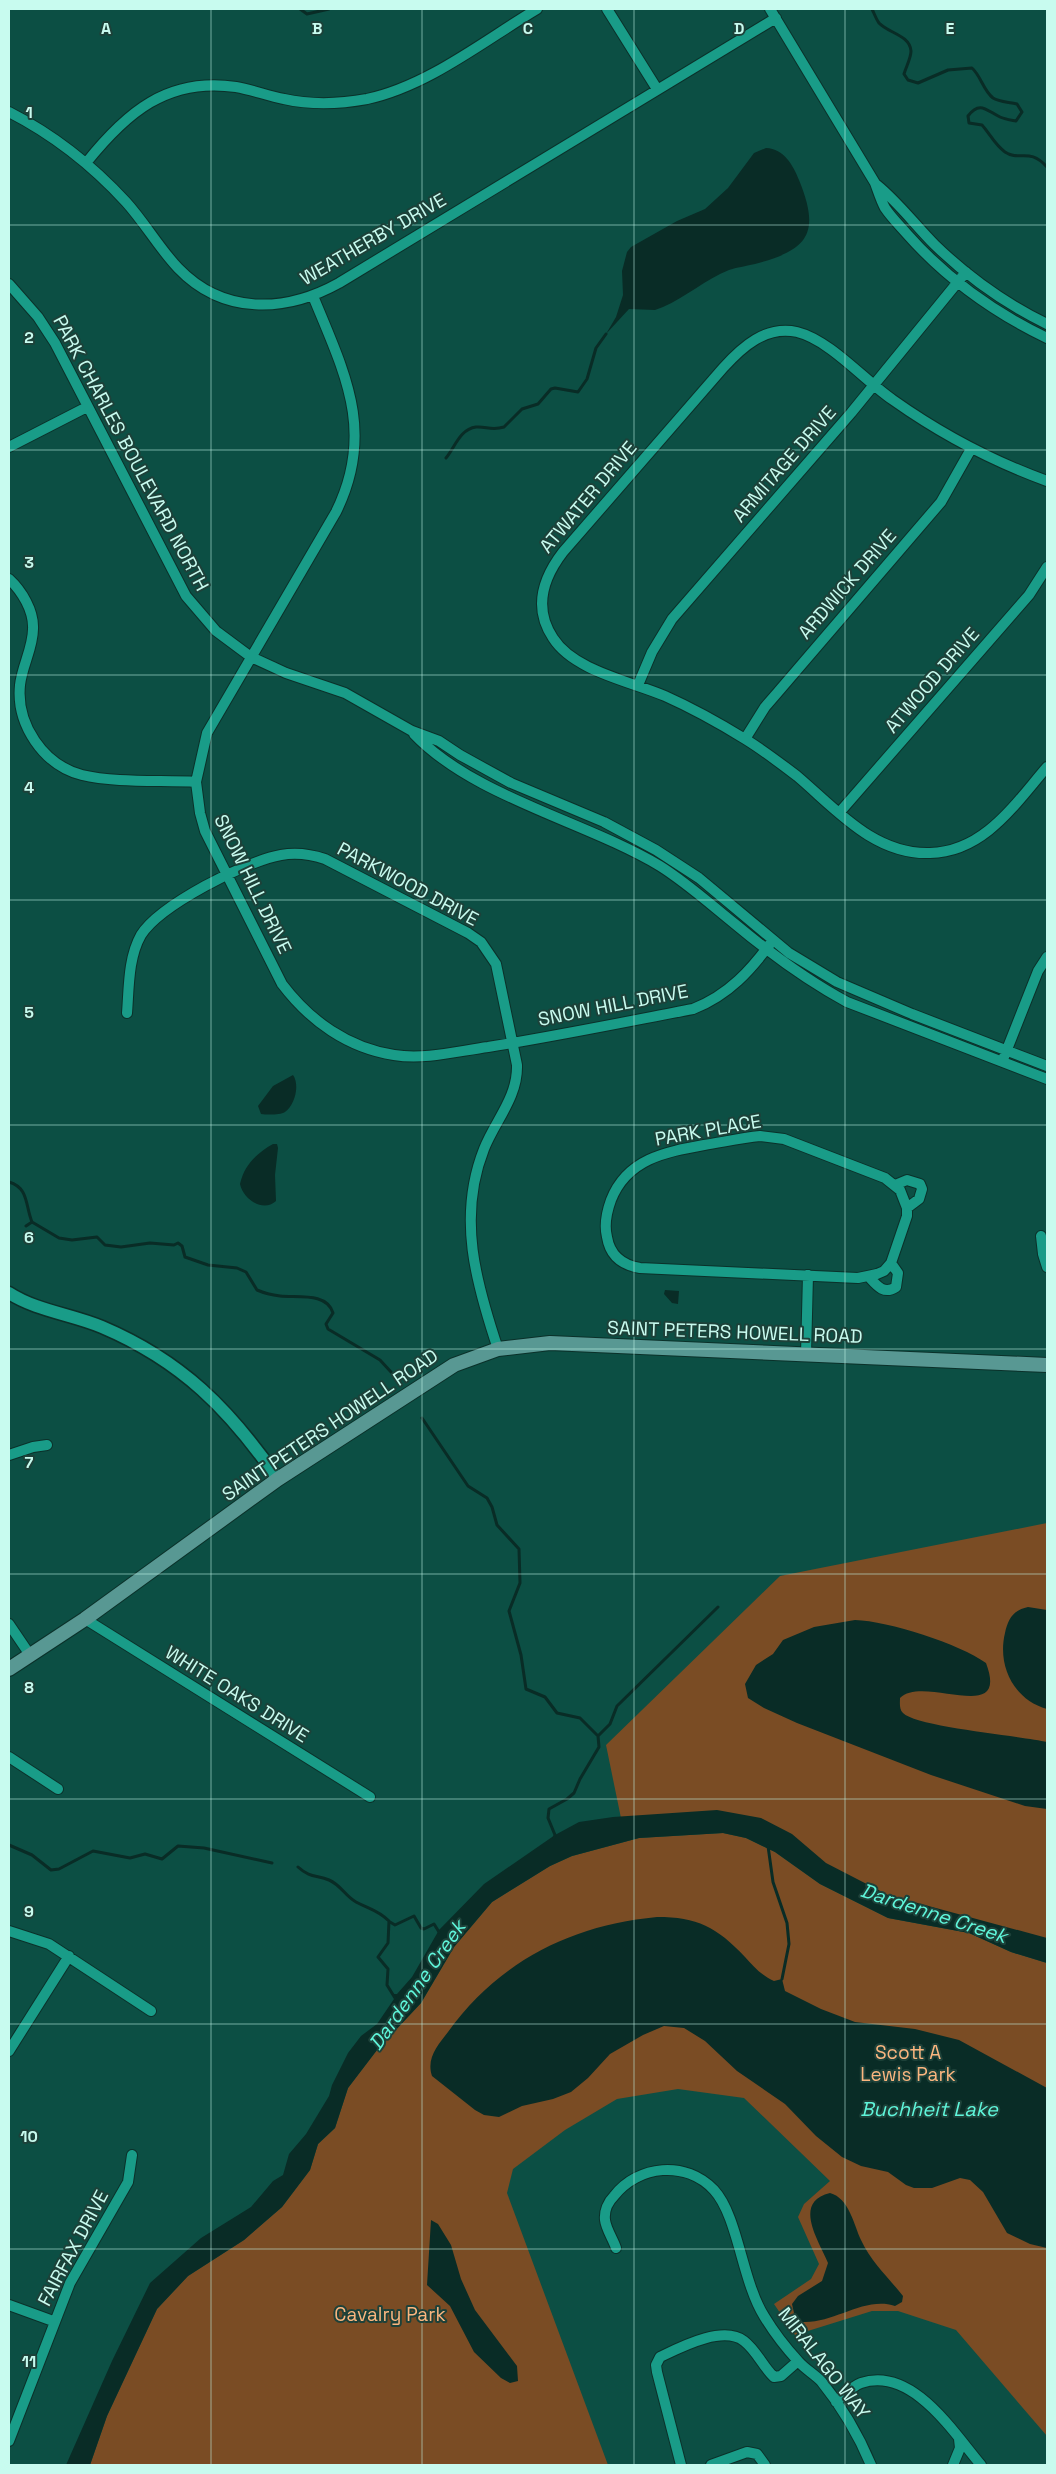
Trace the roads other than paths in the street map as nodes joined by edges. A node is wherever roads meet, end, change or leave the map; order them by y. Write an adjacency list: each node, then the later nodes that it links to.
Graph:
1 (537, 9): 7 (street)
2 (607, 9): 5 (street)
3 (770, 9): 4 (street)
4 (776, 18): 5 (street, WEATHERBY DRIVE); 8 (street)
5 (657, 89): 12 (street, WEATHERBY DRIVE)
6 (9, 112): 7 (street, WEATHERBY DRIVE)
7 (86, 163): 12 (street, WEATHERBY DRIVE)
8 (875, 183): 9 (street); 10 (street)
9 (966, 272): 10 (street, ARMITAGE DRIVE); 13 (street)
10 (958, 282): 14 (street); 15 (street, ARMITAGE DRIVE)
11 (9, 284): 16 (street, PARK CHARLES BOULEVARD NORTH)
12 (313, 296): 22 (street, SNOW HILL DRIVE)
13 (1047, 324)
14 (1047, 338)
15 (873, 386): 18 (street, ATWATER DRIVE); 23 (street, ARMITAGE DRIVE); 23 (street, ATWATER DRIVE)
16 (87, 407): 17 (street); 22 (street, PARK CHARLES BOULEVARD NORTH)
17 (9, 447)
18 (971, 449): 19 (street, ATWATER DRIVE); 25 (street, ARDWICK DRIVE)
19 (1047, 481)
20 (1047, 567): 28 (street, ATWOOD DRIVE)
21 (9, 579): 27 (street)
22 (251, 657): 24 (street, PARK CHARLES BOULEVARD NORTH); 27 (street, SNOW HILL DRIVE)
23 (638, 685): 25 (street, ATWATER DRIVE)
24 (412, 731): 29 (street, PARK CHARLES BOULEVARD NORTH); 30 (street, PARK CHARLES BOULEVARD NORTH)
25 (745, 740): 28 (street, ATWATER DRIVE)
26 (1047, 767): 28 (street, ATWATER DRIVE)
27 (196, 782): 31 (street, SNOW HILL DRIVE)
28 (839, 813)
29 (630, 835): 30 (street); 32 (street, PARK CHARLES BOULEVARD NORTH)
30 (624, 847): 33 (street, PARK CHARLES BOULEVARD NORTH)
31 (226, 876): 35 (street, PARKWOOD DRIVE); 36 (street, SNOW HILL DRIVE); 36 (street, PARKWOOD DRIVE)
32 (773, 940): 33 (street, SNOW HILL DRIVE); 37 (street, PARK CHARLES BOULEVARD NORTH)
33 (766, 950): 36 (street, SNOW HILL DRIVE); 38 (street, PARK CHARLES BOULEVARD NORTH)
34 (1047, 957): 37 (street)
35 (128, 1013)
36 (513, 1043): 49 (street, PARKWOOD DRIVE)
37 (1007, 1051): 38 (street); 39 (street, PARK CHARLES BOULEVARD NORTH)
38 (1002, 1062): 40 (street, PARK CHARLES BOULEVARD NORTH)
39 (1047, 1066)
40 (1047, 1079)
41 (896, 1186): 42 (street); 42 (street); 46 (street, PARK PLACE)
42 (907, 1208): 44 (street)
43 (1040, 1236): 45 (street)
44 (891, 1263): 47 (street); 47 (street)
45 (1047, 1267)
46 (808, 1275): 47 (street, PARK PLACE); 50 (street)
47 (869, 1277)
48 (9, 1294): 54 (street)
49 (498, 1349): 50 (main road, SAINT PETERS HOWELL ROAD); 54 (main road, SAINT PETERS HOWELL ROAD)
50 (806, 1354): 51 (main road, SAINT PETERS HOWELL ROAD)
51 (1047, 1365)
52 (47, 1446): 53 (street)
53 (9, 1455)
54 (278, 1478): 55 (main road, SAINT PETERS HOWELL ROAD)
55 (85, 1620): 57 (main road, SAINT PETERS HOWELL ROAD); 61 (street, WHITE OAKS DRIVE)
56 (9, 1624): 57 (street)
57 (30, 1655): 58 (main road, SAINT PETERS HOWELL ROAD)
58 (9, 1669)
59 (9, 1757): 60 (street)
60 (58, 1789)
61 (370, 1797)
62 (9, 1931): 63 (street)
63 (69, 1956): 64 (street); 65 (street)
64 (151, 2011)
65 (9, 2051)
66 (132, 2155): 69 (street, FAIRFAX DRIVE)
67 (616, 2248): 70 (street, MIRALAGO WAY)
68 (9, 2305): 69 (street)
69 (53, 2321): 72 (street, FAIRFAX DRIVE)
70 (798, 2361): 71 (street, MIRALAGO WAY); 74 (street)
71 (836, 2402): 73 (street); 77 (street, MIRALAGO WAY)
72 (9, 2438)
73 (959, 2439): 78 (street); 79 (street)
74 (681, 2465)
75 (711, 2465): 76 (street)
76 (765, 2465)
77 (871, 2465)
78 (953, 2465)
79 (981, 2465)

